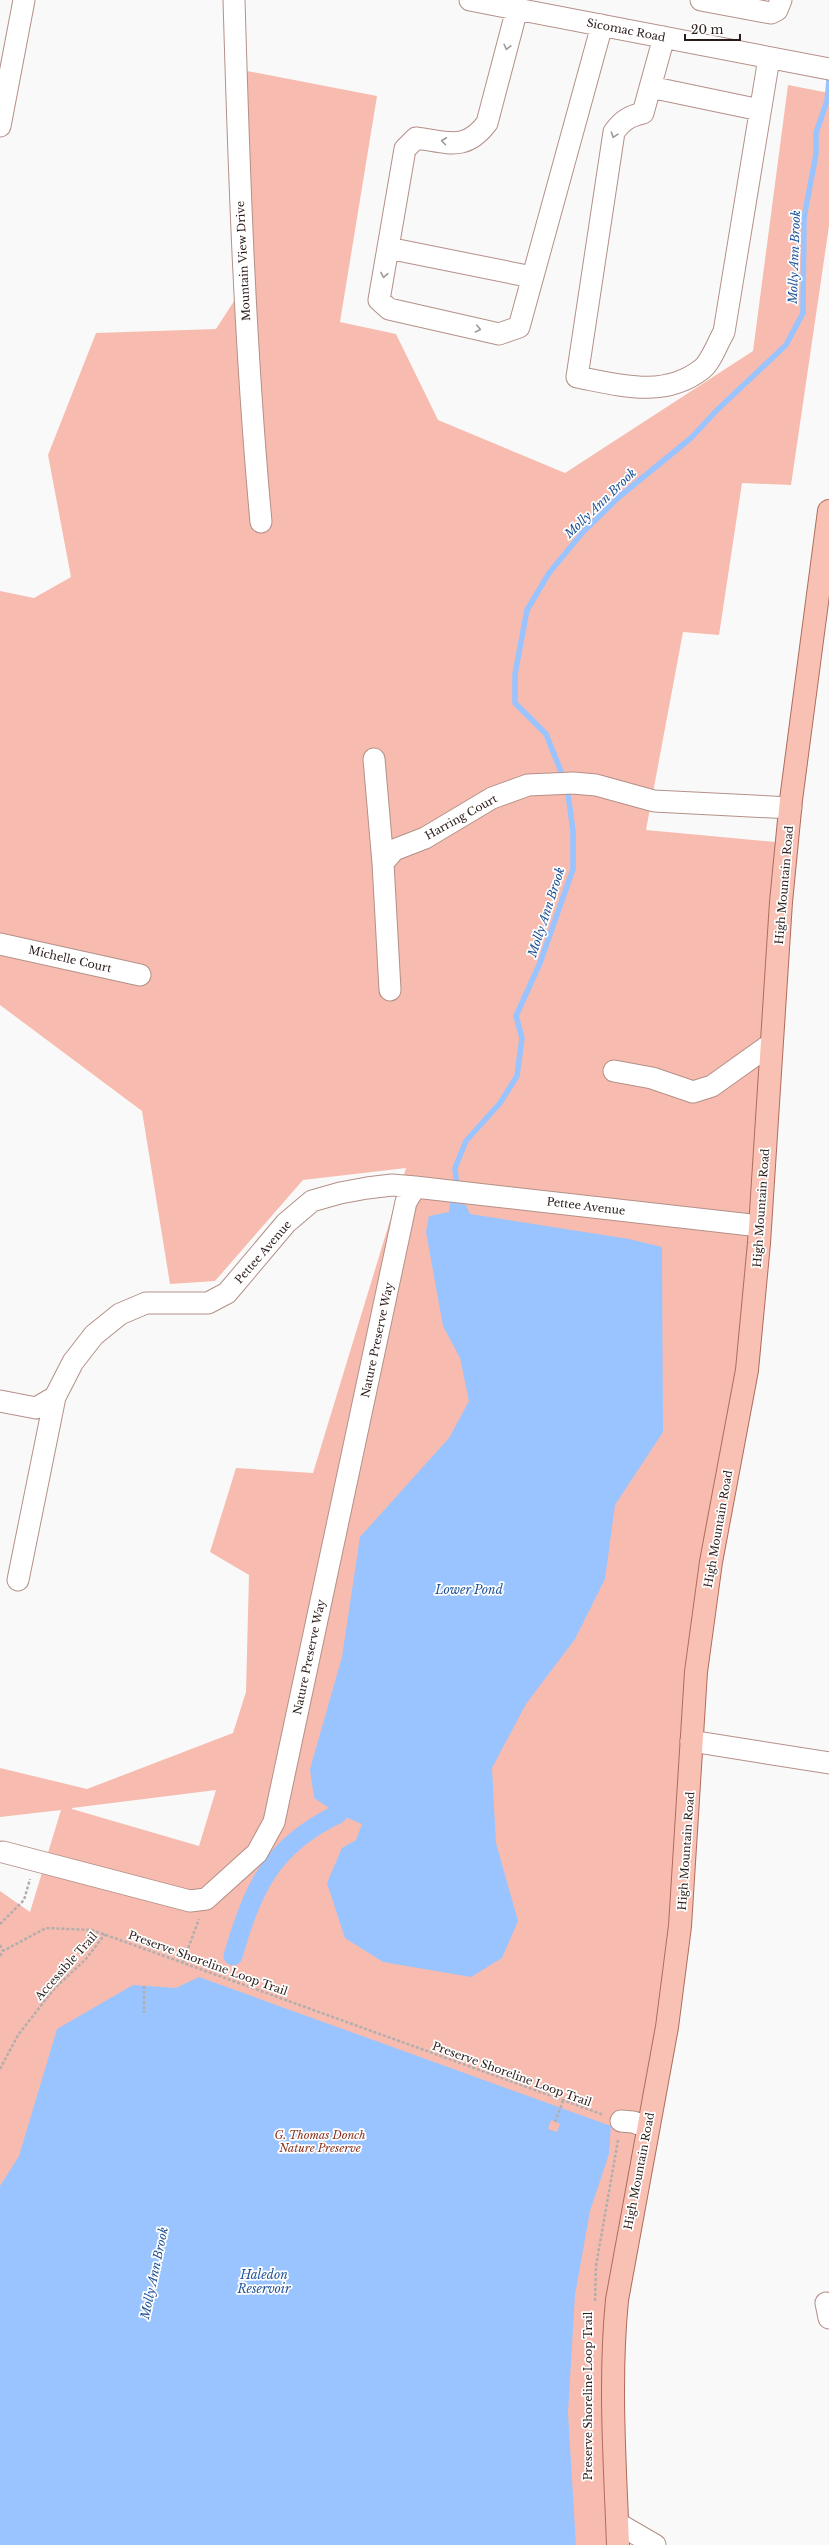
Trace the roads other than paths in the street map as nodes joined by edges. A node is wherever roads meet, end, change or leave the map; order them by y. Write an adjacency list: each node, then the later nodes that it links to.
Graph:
1 (24, 0): 14 (street)
2 (234, 0): 18 (street, Mountain View Drive)
3 (470, 0): 7 (street, Sicomac Road)
4 (701, 0): 6 (street)
5 (781, 0): 6 (street)
6 (728, 2)
7 (517, 9): 8 (street, Sicomac Road); 15 (street, one-way to 15)
8 (602, 25): 9 (street, Sicomac Road); 16 (street)
9 (664, 37): 10 (street, Sicomac Road); 12 (street)
10 (769, 58): 11 (street, Sicomac Road); 13 (street)
11 (829, 70)
12 (650, 87): 13 (street); 13 (street, one-way to 13)
13 (760, 110)
14 (0, 126)
15 (388, 248): 16 (street); 16 (street, one-way to 16)
16 (532, 276)
17 (829, 511): 20 (main road, High Mountain Road)
18 (261, 522)
19 (374, 759): 21 (street)
20 (791, 808): 21 (street, Harring Court); 25 (main road, High Mountain Road)
21 (383, 863): 24 (street)
22 (0, 944): 23 (street, Michelle Court)
23 (140, 975)
24 (390, 990)
25 (771, 1044): 26 (street); 28 (main road, High Mountain Road)
26 (614, 1072)
27 (415, 1187): 28 (street, Pettee Avenue); 29 (street, Pettee Avenue); 34 (street, Nature Preserve Way)
28 (760, 1226): 32 (main road, High Mountain Road)
29 (55, 1397): 30 (street); 31 (street, Pettee Avenue)
30 (0, 1401)
31 (18, 1580)
32 (691, 1741): 33 (street); 36 (main road, High Mountain Road)
33 (829, 1763)
34 (3, 1852)
35 (621, 2121): 36 (street)
36 (648, 2127): 37 (main road, High Mountain Road)
37 (617, 2523): 38 (main road, High Mountain Road); 39 (street)
38 (618, 2545)
39 (655, 2545)

